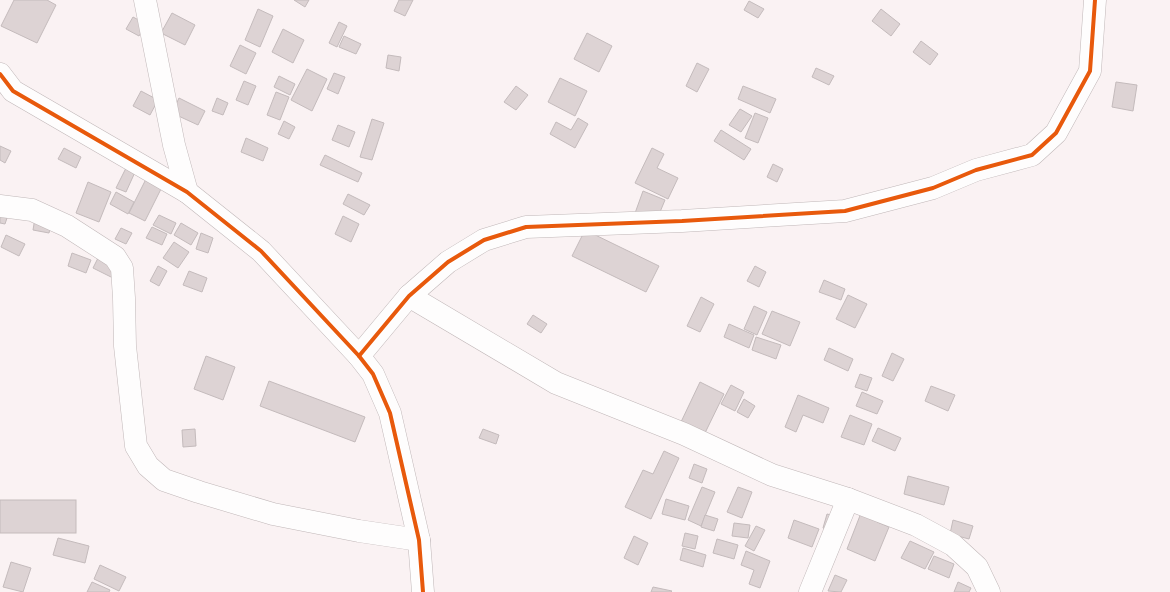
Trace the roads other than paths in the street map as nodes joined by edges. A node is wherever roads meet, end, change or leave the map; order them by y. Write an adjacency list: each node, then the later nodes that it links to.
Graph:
1 (145, 0): 4 (street)
2 (1094, 0): 6 (street)
3 (0, 74): 4 (street)
4 (187, 192): 7 (street)
5 (0, 206): 9 (street)
6 (409, 296): 7 (street); 8 (street)
7 (359, 356): 9 (street)
8 (848, 499): 11 (street); 12 (street)
9 (419, 540): 10 (street)
10 (423, 592)
11 (810, 592)
12 (988, 592)

